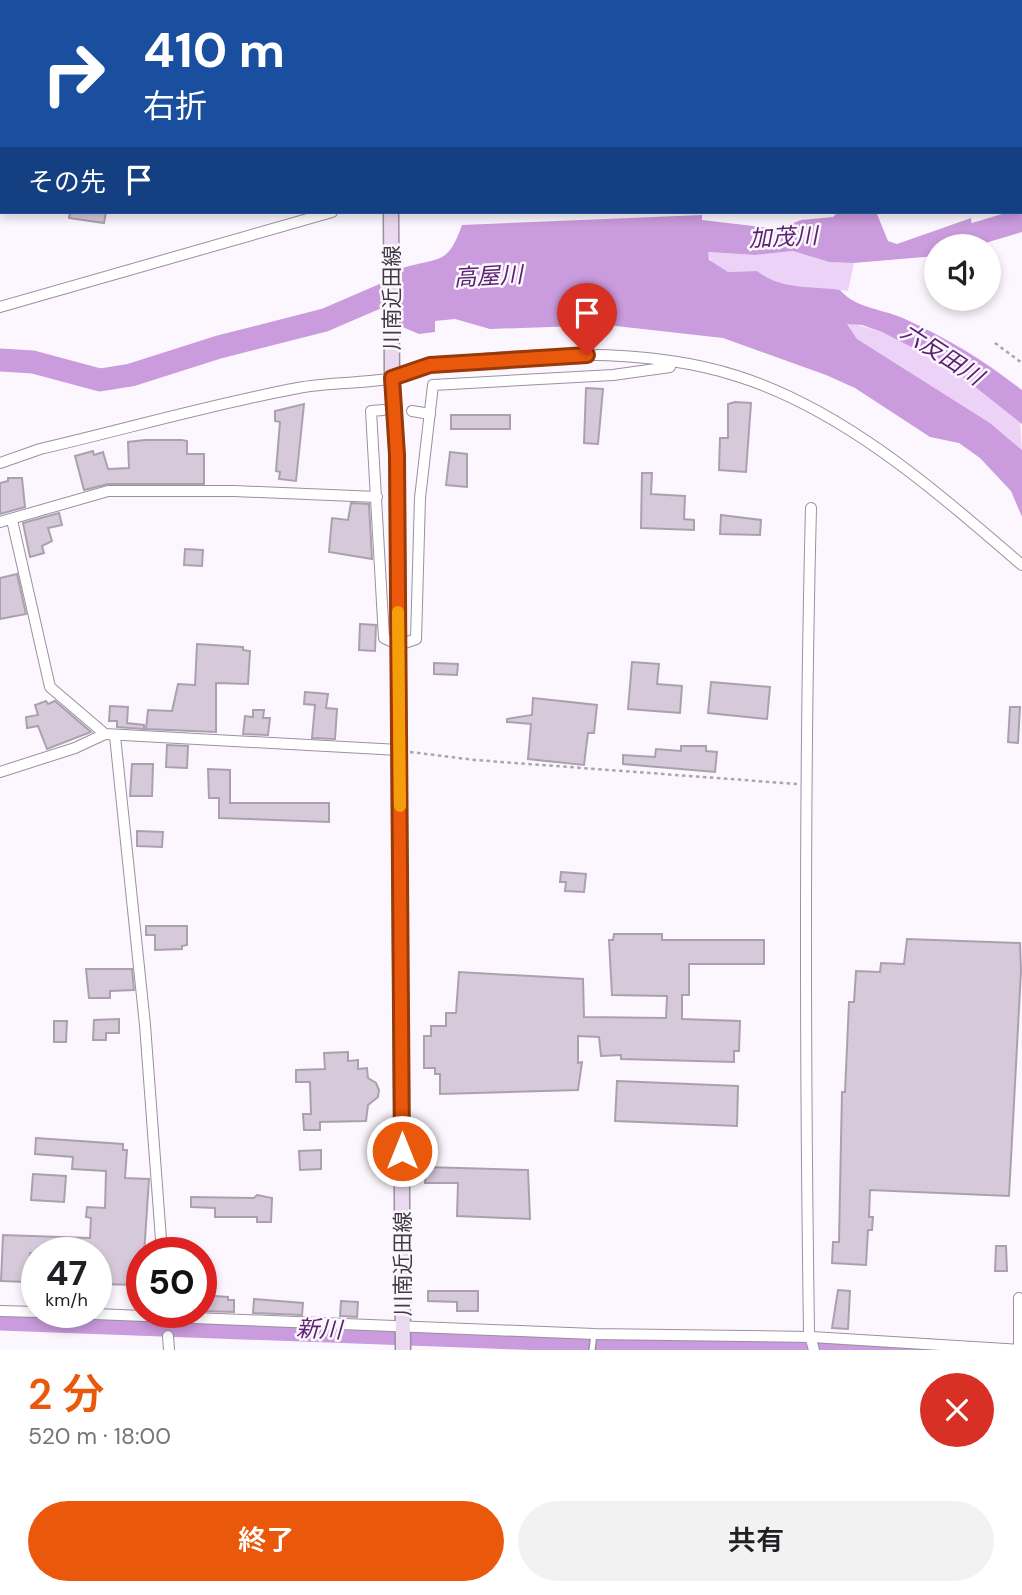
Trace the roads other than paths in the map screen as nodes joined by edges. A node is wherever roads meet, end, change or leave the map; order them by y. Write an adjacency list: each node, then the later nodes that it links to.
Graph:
1 (325, 214): 3 (street)
2 (391, 214): 5 (main road, 川南近田線)
3 (0, 307)
4 (690, 365): 5 (street); 8 (street); 14 (street)
5 (392, 371): 9 (street); 15 (main road, 川南近田線)
6 (383, 410): 10 (street)
7 (412, 411): 8 (street)
8 (430, 414): 15 (street)
9 (0, 463)
10 (377, 497): 12 (street); 15 (street)
11 (811, 508): 27 (street)
12 (12, 520): 13 (street); 16 (street)
13 (0, 522)
14 (1022, 565)
15 (398, 645): 17 (main road, 川南近田線)
16 (110, 735): 17 (street); 18 (street); 19 (street)
17 (399, 750): 24 (main road, 川南近田線)
18 (0, 772)
19 (161, 1237)
20 (1019, 1298): 32 (street)
21 (0, 1311): 22 (street)
22 (21, 1312)
23 (217, 1318): 24 (street)
24 (403, 1328): 25 (street); 28 (main road, 川南近田線)
25 (594, 1334): 27 (street); 29 (lane)
26 (168, 1336): 30 (street)
27 (812, 1337): 31 (street); 32 (street)
28 (403, 1348)
29 (592, 1349)
30 (169, 1350)
31 (814, 1350)
32 (1020, 1350)

